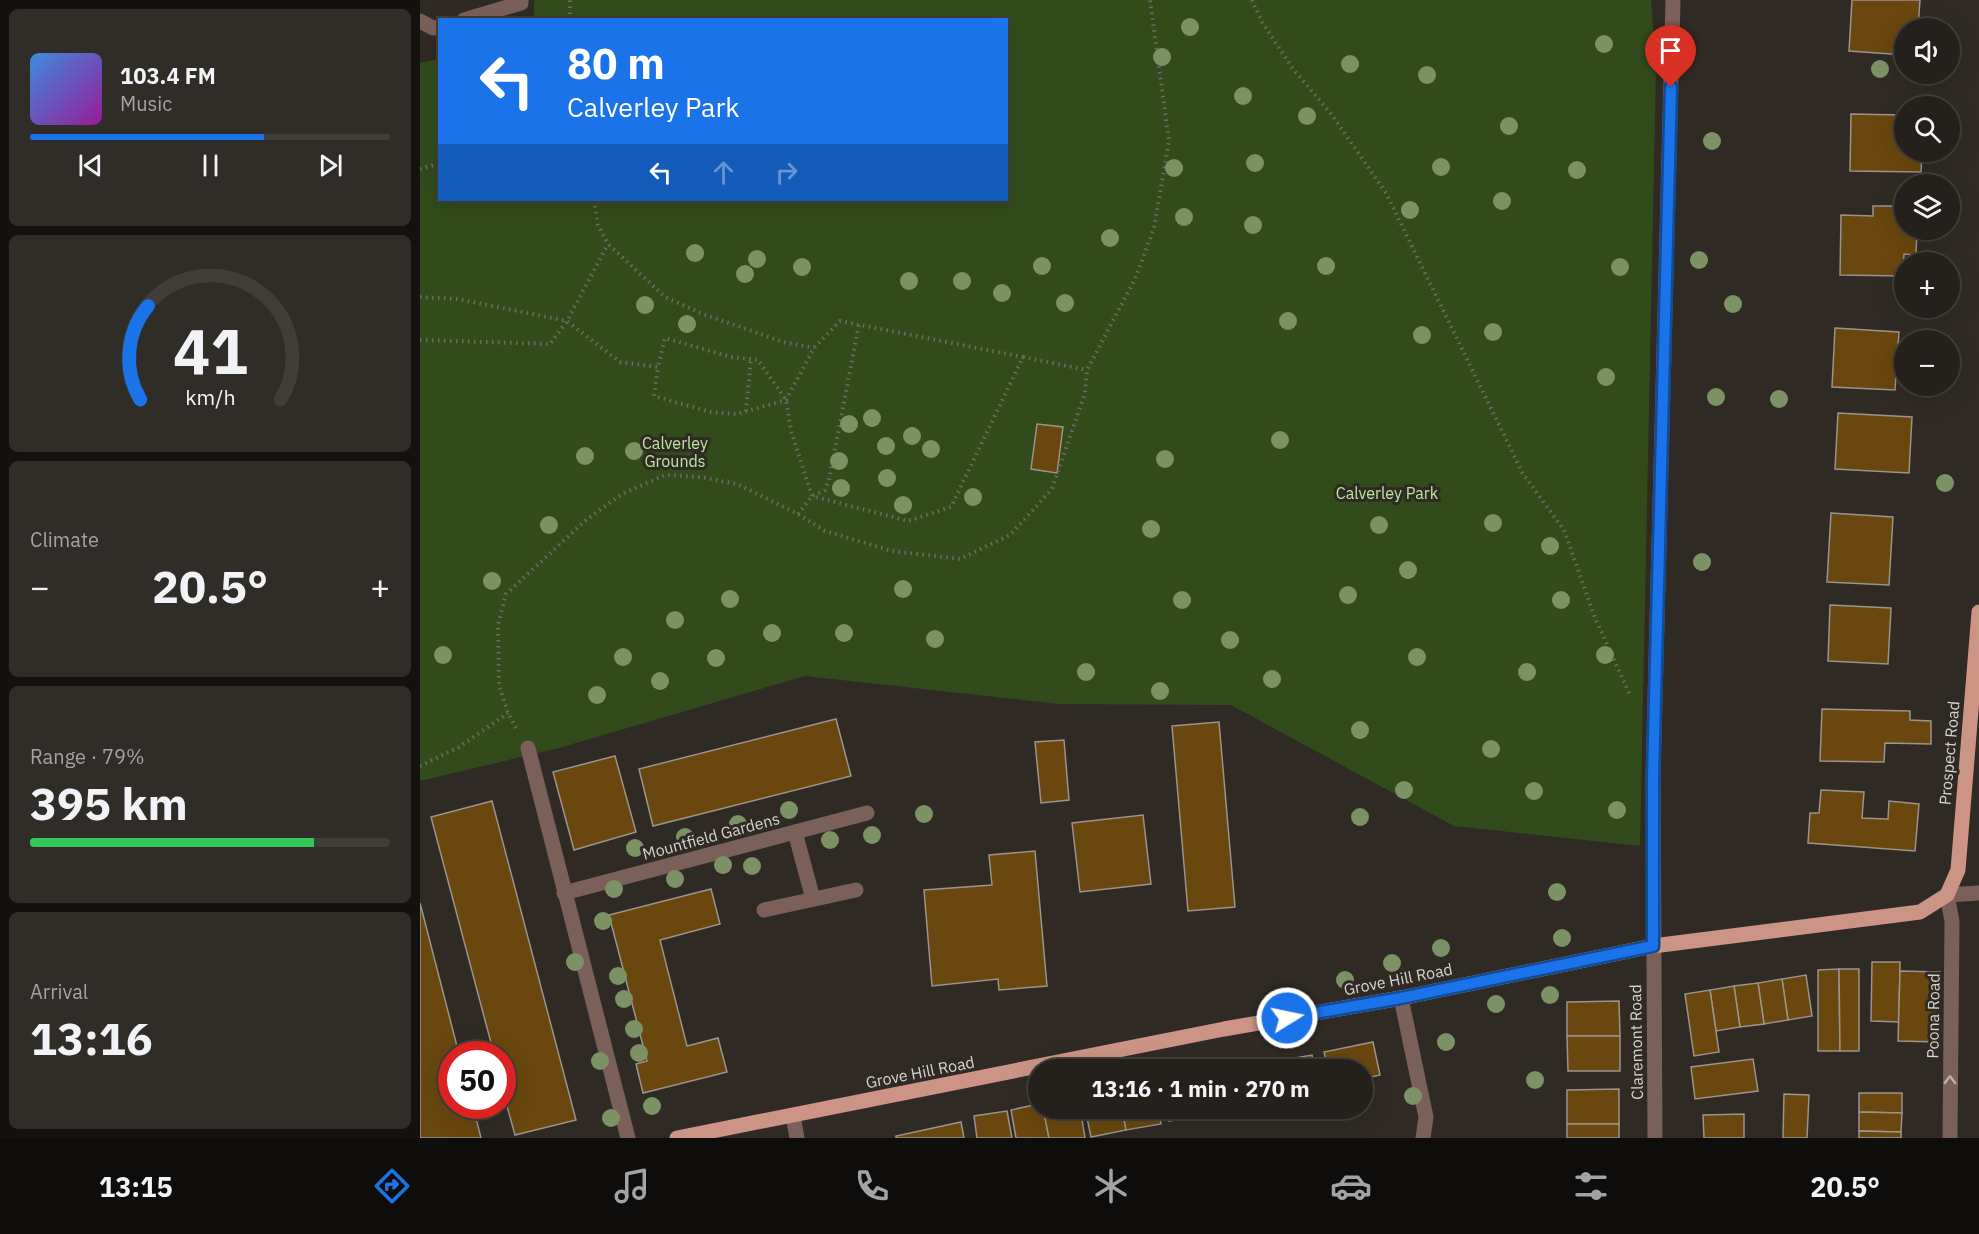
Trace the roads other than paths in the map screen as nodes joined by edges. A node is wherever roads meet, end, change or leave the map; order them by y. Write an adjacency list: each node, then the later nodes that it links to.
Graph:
1 (1673, 0): 16 (street)
2 (521, 2): 3 (street)
3 (470, 18)
4 (420, 21): 5 (street)
5 (438, 27)
6 (1979, 612): 13 (main road, Prospect Road)
7 (528, 748): 12 (street)
8 (867, 813): 9 (street, Mountfield Gardens)
9 (795, 832): 12 (street, Mountfield Gardens); 14 (street)
10 (856, 890): 14 (street)
11 (1979, 893): 13 (street)
12 (564, 894): 19 (street)
13 (1947, 895): 16 (main road, Grove Hill Road); 24 (street, Poona Road, one-way to 13)
14 (813, 899): 15 (street)
15 (764, 910)
16 (1653, 946): 17 (main road, Grove Hill Road); 23 (street, Claremont Road)
17 (1401, 998): 18 (main road, Grove Hill Road); 22 (street)
18 (793, 1116): 20 (main road, Grove Hill Road); 21 (street)
19 (628, 1138)
20 (677, 1138)
21 (798, 1138)
22 (1423, 1138)
23 (1655, 1138)
24 (1950, 1138)

